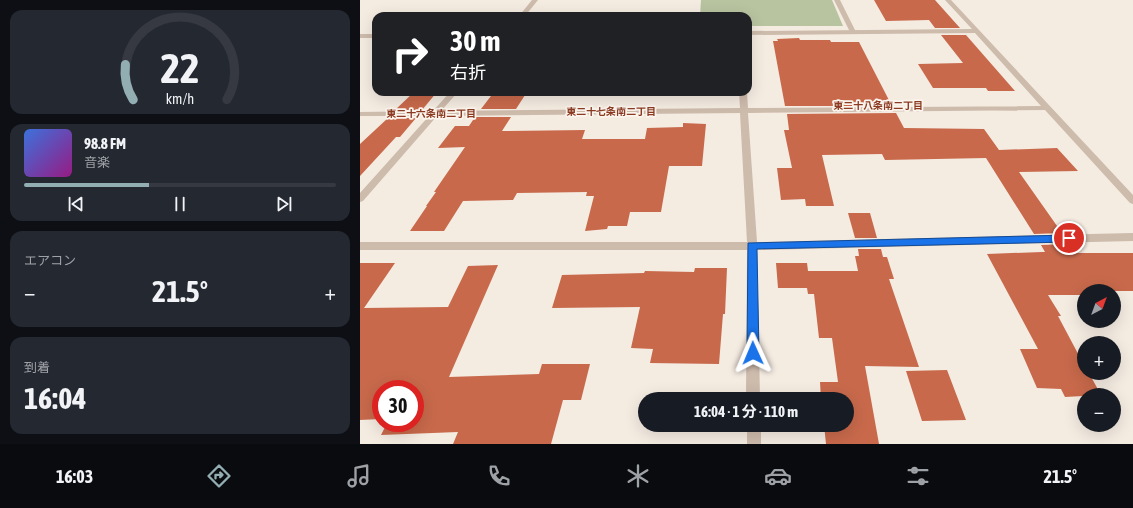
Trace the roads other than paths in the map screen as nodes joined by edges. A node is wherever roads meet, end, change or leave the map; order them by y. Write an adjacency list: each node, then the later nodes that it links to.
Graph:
1 (535, 0): 4 (street)
2 (838, 0): 6 (street)
3 (948, 0): 5 (street)
4 (525, 12)
5 (977, 31): 6 (street); 12 (street)
6 (853, 32): 7 (street)
7 (752, 33)
8 (360, 36): 9 (street)
9 (372, 36)
10 (450, 96): 14 (street)
11 (743, 96): 13 (street)
12 (1045, 108): 13 (street); 17 (street)
13 (743, 110): 14 (street); 20 (street)
14 (434, 113): 15 (street); 16 (street)
15 (360, 114)
16 (360, 199)
17 (1133, 201)
18 (1133, 237): 20 (street)
19 (360, 246): 20 (street)
20 (752, 246): 21 (street)
21 (753, 392)
22 (754, 432): 23 (street)
23 (754, 444)

